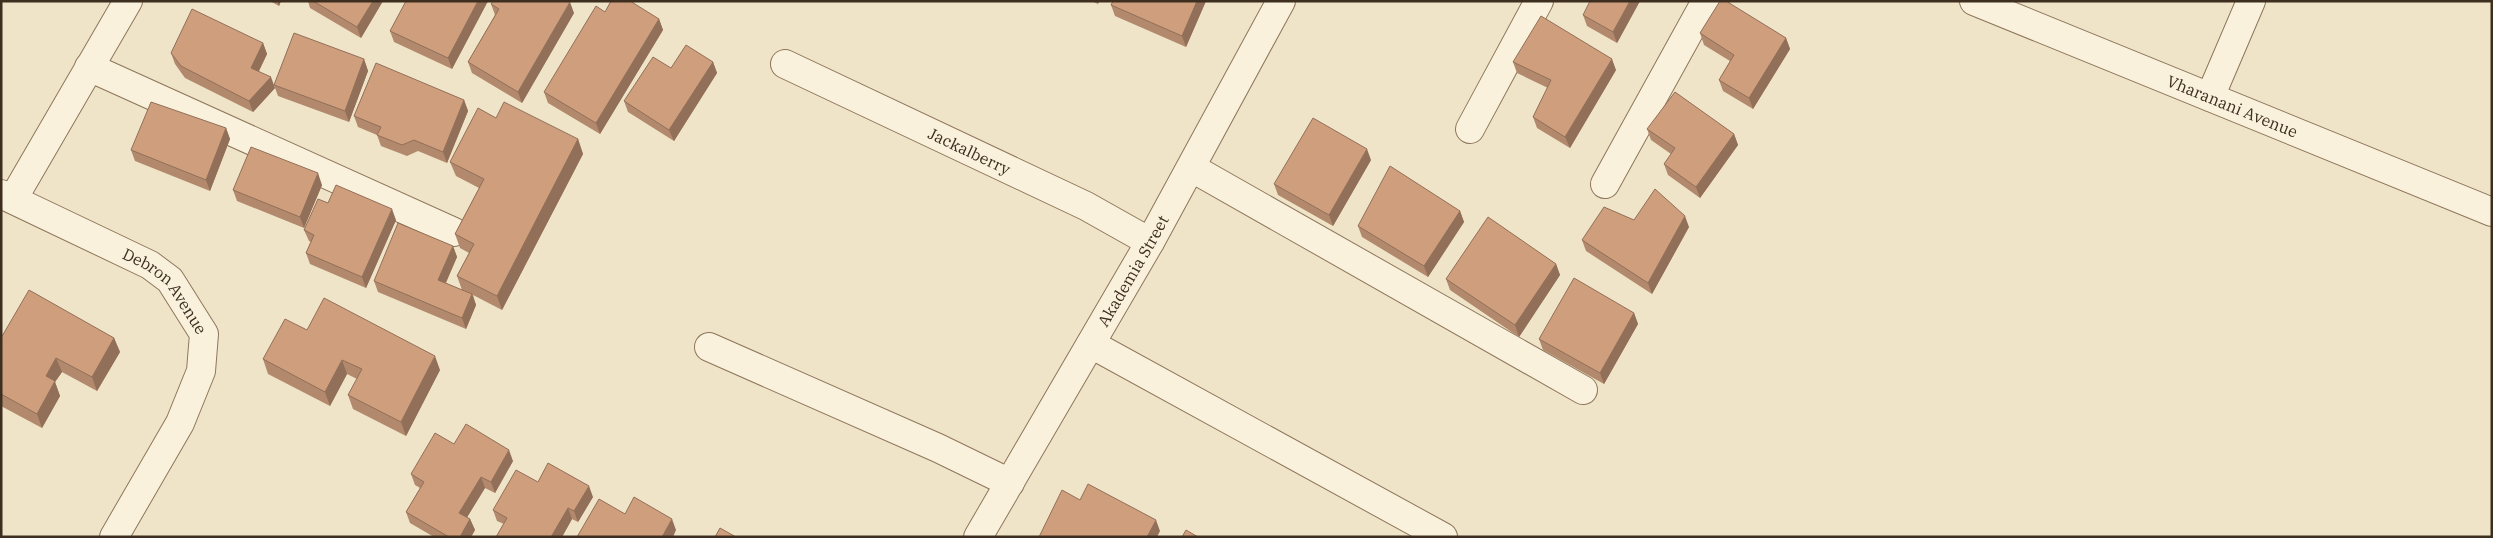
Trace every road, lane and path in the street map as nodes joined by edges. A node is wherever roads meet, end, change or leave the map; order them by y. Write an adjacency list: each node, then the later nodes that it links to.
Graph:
1 (128, 1): 8 (street)
2 (1281, 1): 11 (street, Akademia Street)
3 (1539, 1): 10 (street)
4 (1706, 1): 12 (street)
5 (1974, 1): 9 (street, Vharanani Avenue)
6 (2251, 1): 9 (street)
7 (785, 64): 16 (street, Jackalberry)
8 (89, 67): 13 (street); 15 (street)
9 (2210, 97): 14 (street, Vharanani Avenue)
10 (1470, 129)
11 (1192, 168): 16 (street, Akademia Street); 19 (street)
12 (1605, 184)
13 (7, 196): 22 (street, Debron Avenue)
14 (2492, 212)
15 (454, 232)
16 (1150, 242): 17 (street, Akademia Street)
17 (1091, 344): 20 (street, Akademia Street); 23 (street)
18 (709, 347): 20 (street)
19 (1583, 390)
20 (1010, 483): 21 (street, Akademia Street)
21 (986, 534)
22 (114, 537)
23 (1443, 537)

